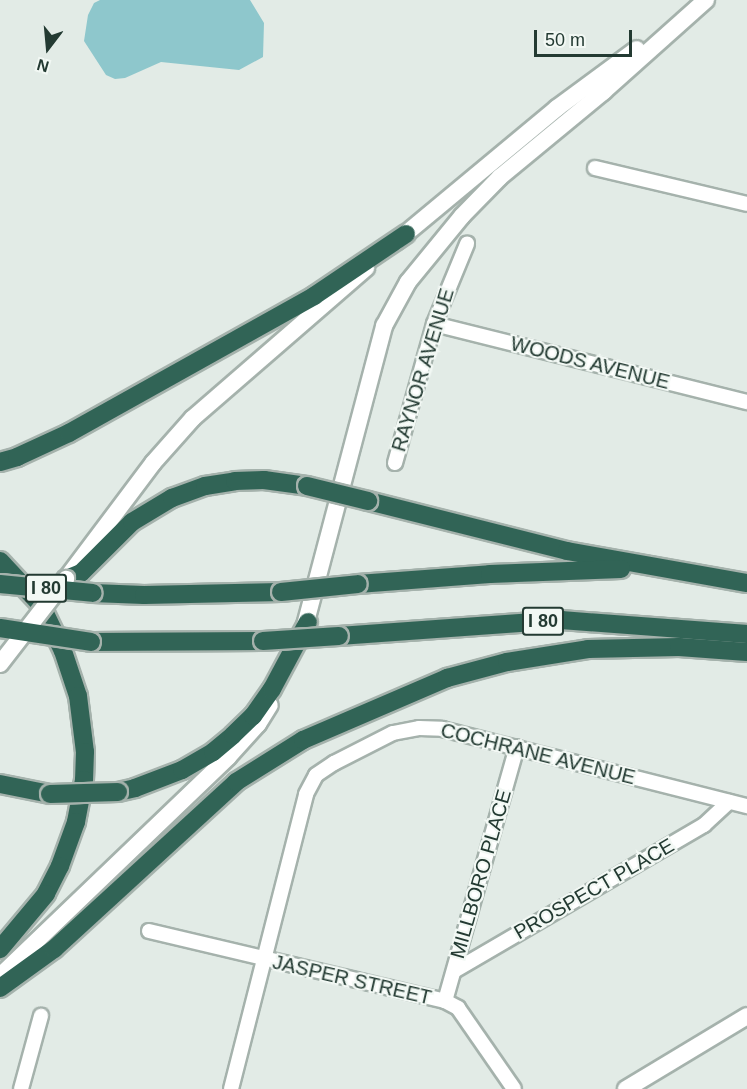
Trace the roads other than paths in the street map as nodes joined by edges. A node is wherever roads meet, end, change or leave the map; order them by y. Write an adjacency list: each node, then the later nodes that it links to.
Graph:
1 (704, 0): 4 (street); 15 (street)
2 (595, 168): 3 (street)
3 (747, 204)
4 (406, 234): 8 (highway); 12 (street)
5 (467, 244): 6 (street, RAYNOR AVENUE)
6 (434, 324): 7 (street, WOODS AVENUE); 9 (street, RAYNOR AVENUE)
7 (747, 402)
8 (0, 462)
9 (395, 463)
10 (0, 561): 25 (highway)
11 (652, 568): 12 (highway, bridge); 13 (highway, I 80); 14 (highway, I 80, bridge)
12 (66, 579): 19 (street, bridge)
13 (747, 583)
14 (0, 584)
15 (308, 622): 21 (highway, bridge); 28 (street)
16 (0, 628): 17 (highway, I 80, bridge)
17 (747, 634)
18 (747, 652): 29 (highway)
19 (0, 664)
20 (517, 747): 22 (street, COCHRANE AVENUE); 26 (street, COCHRANE AVENUE); 27 (street, MILLBORO PLACE)
21 (0, 784)
22 (729, 802): 23 (street, COCHRANE AVENUE); 27 (street, PROSPECT PLACE)
23 (747, 806)
24 (149, 931): 26 (street, JASPER STREET)
25 (0, 949)
26 (264, 960): 30 (street, JASPER STREET); 34 (street)
27 (454, 970): 30 (street, MILLBORO PLACE)
28 (0, 976)
29 (0, 988)
30 (445, 1001): 35 (street, JASPER STREET)
31 (41, 1016): 33 (street)
32 (747, 1016): 36 (street)
33 (21, 1089)
34 (231, 1089)
35 (514, 1089)
36 (626, 1089)

